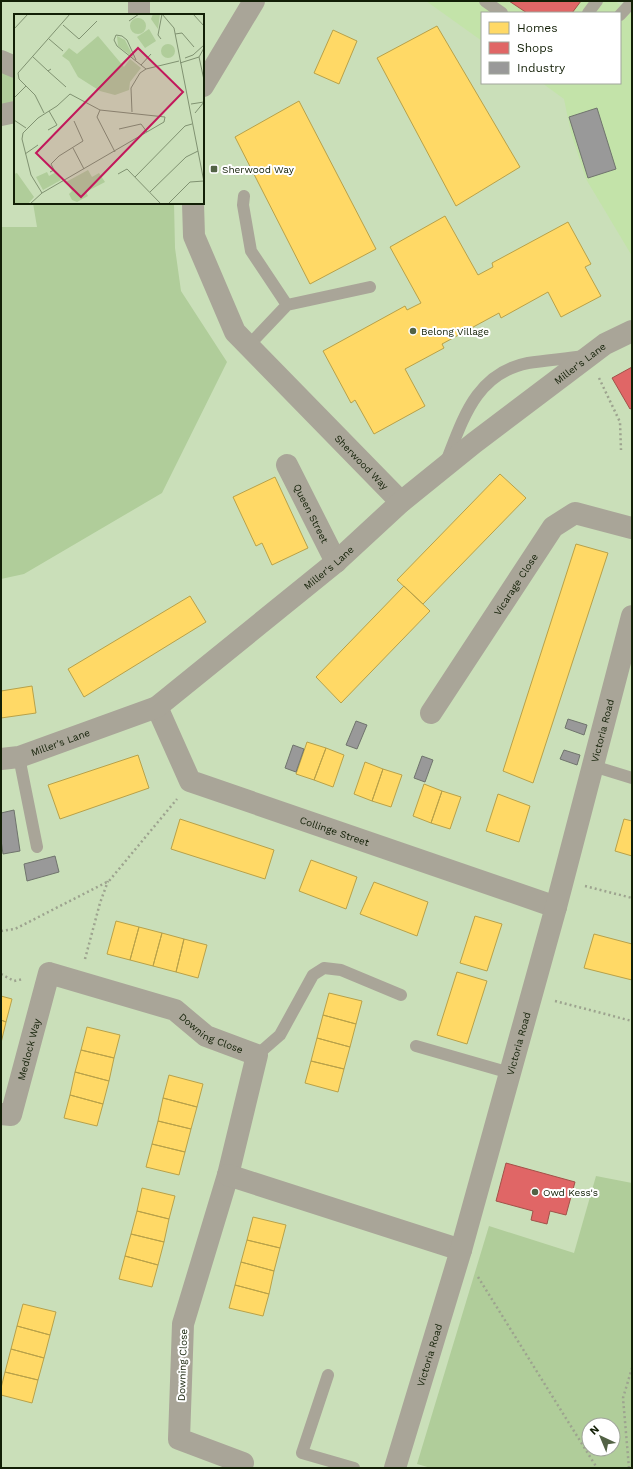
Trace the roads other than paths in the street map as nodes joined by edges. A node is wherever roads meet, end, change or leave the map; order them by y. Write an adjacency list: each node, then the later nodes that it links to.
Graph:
1 (139, 1): 9 (street)
2 (254, 1): 12 (street)
3 (485, 1): 6 (lane)
4 (597, 1): 7 (lane)
5 (632, 2): 8 (lane)
6 (501, 12)
7 (589, 12)
8 (621, 13)
9 (139, 14)
10 (1, 61): 11 (street)
11 (14, 67)
12 (204, 84)
13 (14, 112): 14 (street)
14 (1, 115)
15 (244, 196): 18 (lane)
16 (193, 204): 20 (street, Sherwood Way)
17 (370, 287): 18 (lane)
18 (287, 305): 20 (lane)
19 (632, 331): 21 (street, Miller's Lane)
20 (248, 346): 24 (street, Sherwood Way)
21 (589, 356): 23 (street, Miller's Lane); 23 (lane)
22 (287, 465): 26 (street, Queen Street)
23 (444, 467): 24 (street, Miller's Lane)
24 (401, 502): 26 (street, Miller's Lane)
25 (632, 528): 29 (street, Vicarage Close)
26 (336, 562): 28 (street, Miller's Lane)
27 (632, 616): 31 (street, Victoria Road)
28 (157, 706): 30 (street, Miller's Lane); 34 (street, Collinge Street)
29 (431, 713)
30 (10, 758): 33 (lane)
31 (593, 766): 32 (lane); 34 (street, Victoria Road)
32 (632, 778)
33 (37, 847)
34 (556, 907): 39 (street, Victoria Road)
35 (49, 973): 38 (street, Downing Close); 40 (street, Medlock Way)
36 (401, 995): 38 (lane)
37 (416, 1046): 39 (lane)
38 (257, 1054): 41 (street, Downing Close)
39 (510, 1073): 42 (street, Victoria Road)
40 (1, 1114)
41 (228, 1175): 42 (street); 44 (street, Downing Close)
42 (461, 1250): 46 (street, Victoria Road)
43 (328, 1375): 45 (lane)
44 (241, 1468)
45 (354, 1468)
46 (395, 1468)

